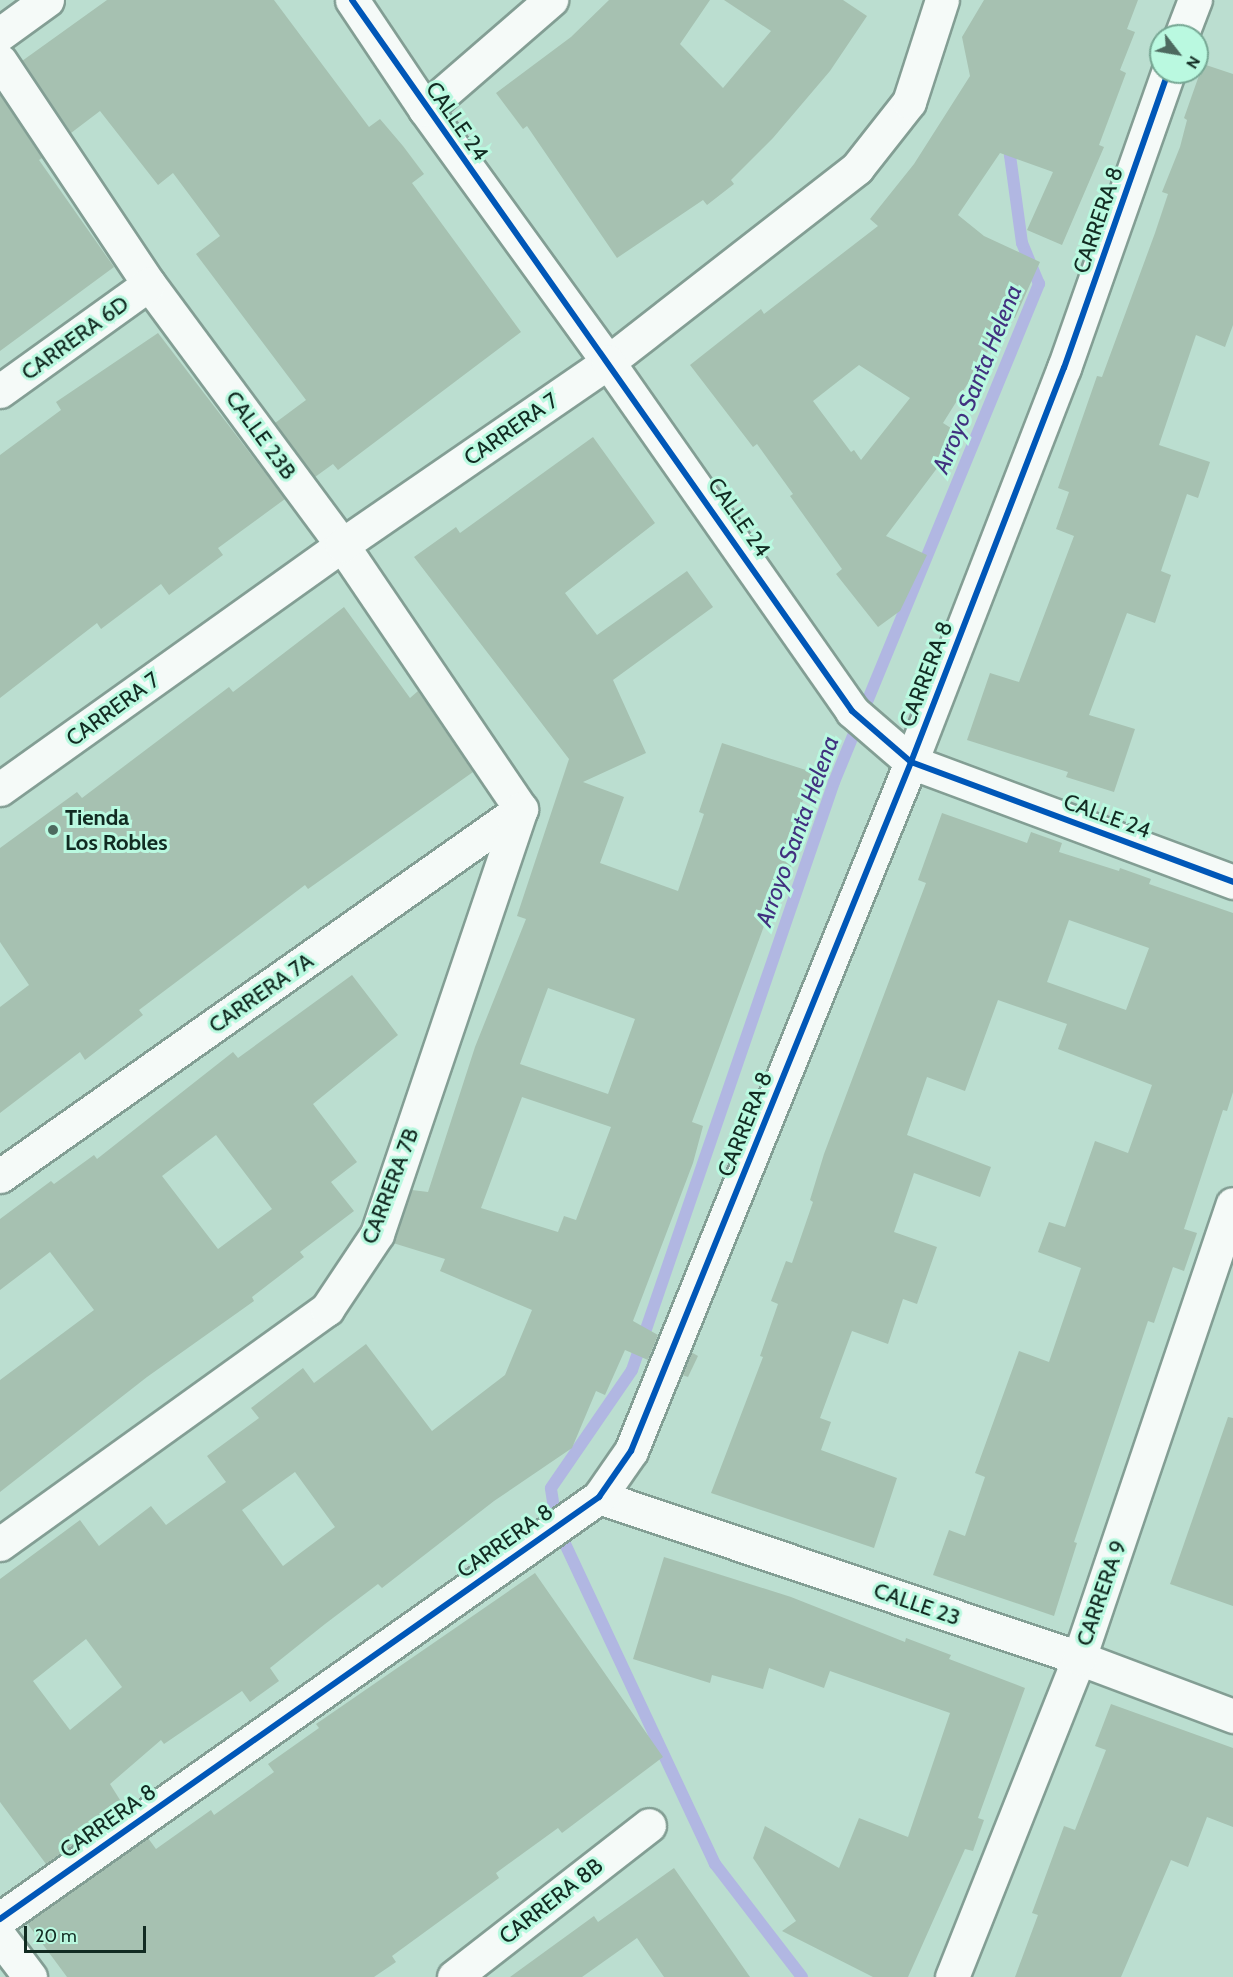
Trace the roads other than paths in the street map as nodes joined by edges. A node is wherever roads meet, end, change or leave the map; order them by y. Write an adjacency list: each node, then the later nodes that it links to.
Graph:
1 (47, 0): 7 (main road)
2 (352, 0): 10 (main road, CALLE 24)
3 (551, 0): 10 (main road)
4 (942, 0): 12 (main road, CARRERA 7)
5 (1195, 0): 6 (main road)
6 (1186, 24)
7 (0, 34)
8 (0, 61): 11 (main road, CALLE 23B)
9 (1164, 84): 15 (main road, CARRERA 8)
10 (426, 109): 12 (main road, CALLE 24)
11 (149, 284): 13 (main road, CARRERA 6D); 14 (main road, CALLE 23B)
12 (608, 362): 14 (main road, CARRERA 7); 15 (main road, CALLE 24)
13 (0, 391)
14 (342, 545): 16 (main road, CARRERA 7); 17 (main road, CALLE 23B)
15 (911, 762): 18 (main road, CALLE 24); 21 (main road, CARRERA 8)
16 (0, 789)
17 (521, 809): 19 (main road, CARRERA 7A); 22 (main road, CARRERA 7B)
18 (1233, 882)
19 (0, 1176)
20 (1233, 1204): 23 (main road, CARRERA 9)
21 (599, 1497): 23 (main road, CALLE 23); 26 (main road, CARRERA 8)
22 (0, 1544)
23 (1079, 1658): 24 (main road, CALLE 23); 30 (main road, CARRERA 9)
24 (1233, 1716)
25 (649, 1825): 29 (main road, CARRERA 8B)
26 (0, 1919)
27 (0, 1937): 28 (main road)
28 (30, 1977)
29 (454, 1977)
30 (952, 1977)

